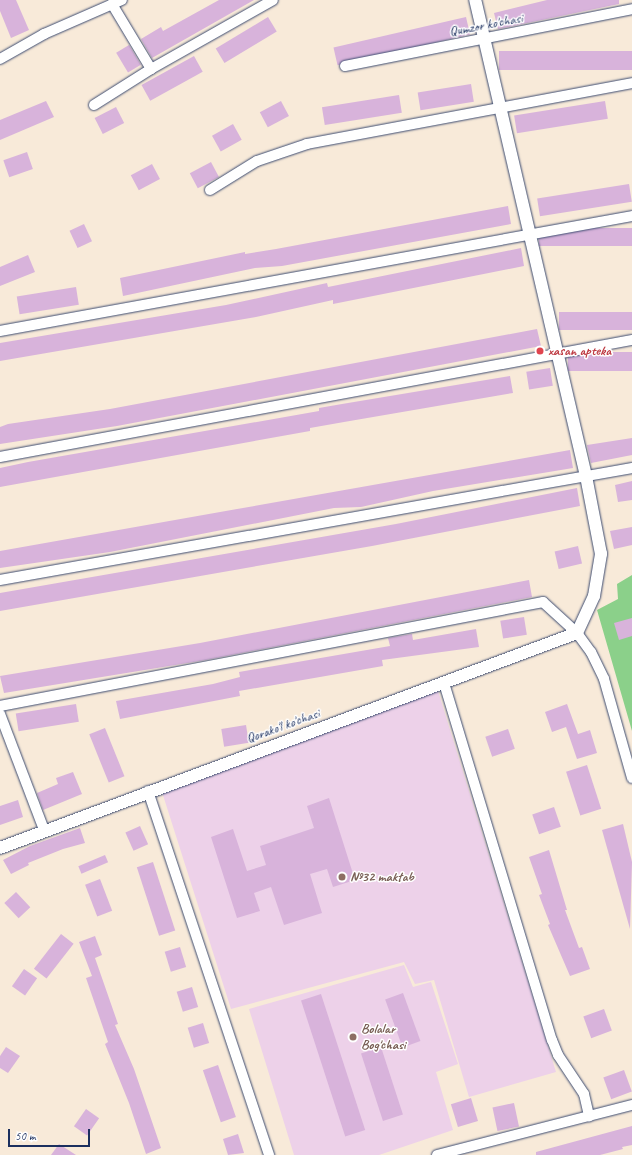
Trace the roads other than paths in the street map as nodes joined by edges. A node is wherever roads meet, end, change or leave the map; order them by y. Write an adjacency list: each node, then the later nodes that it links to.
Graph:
1 (122, 0): 4 (street)
2 (273, 0): 9 (street)
3 (475, 0): 6 (street)
4 (112, 4): 7 (street); 9 (street)
5 (632, 9): 6 (street, Qumzor ko'chasi)
6 (484, 40): 8 (street, Qumzor ko'chasi); 12 (street)
7 (0, 59)
8 (345, 66)
9 (151, 69): 11 (street)
10 (632, 83): 12 (street)
11 (94, 106)
12 (500, 109): 13 (street); 15 (street)
13 (210, 190)
14 (632, 216): 15 (street)
15 (529, 234): 16 (street); 18 (street)
16 (0, 331)
17 (632, 340): 18 (street)
18 (557, 354): 19 (street); 21 (street)
19 (0, 457)
20 (632, 468): 21 (street)
21 (586, 476): 22 (street); 23 (street)
22 (0, 580)
23 (577, 633): 24 (street, Qorako'l ko'chasi); 25 (street); 27 (street)
24 (444, 683): 28 (street, Qorako'l ko'chasi); 32 (street)
25 (0, 706)
26 (0, 714): 29 (street)
27 (632, 778)
28 (148, 791): 29 (street, Qorako'l ko'chasi); 33 (street)
29 (44, 830): 30 (street, Qorako'l ko'chasi)
30 (0, 848)
31 (632, 1105): 32 (street)
32 (589, 1116): 34 (street)
33 (269, 1155)
34 (437, 1155)

